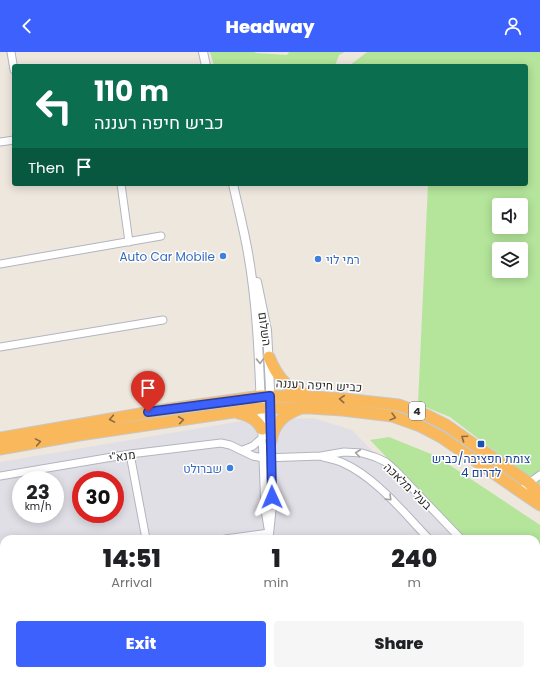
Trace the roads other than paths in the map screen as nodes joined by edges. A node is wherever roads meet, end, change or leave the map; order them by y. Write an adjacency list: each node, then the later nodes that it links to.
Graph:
1 (11, 52): 3 (street)
2 (203, 52): 4 (street)
3 (13, 64)
4 (206, 64)
5 (12, 140): 6 (street)
6 (0, 142)
7 (121, 186): 10 (street)
8 (233, 186): 11 (street, השלום)
9 (162, 236): 10 (street)
10 (129, 242): 12 (street)
11 (248, 252): 15 (street, השלום); 16 (street, השלום, one-way to 16)
12 (0, 264)
13 (163, 320): 14 (street)
14 (0, 347)
15 (269, 357): 16 (street, השלום); 17 (highway)
16 (266, 396): 17 (highway, כביש חיפה רעננה / 4); 18 (street); 22 (highway, כביש חיפה רעננה / 4, one-way to 22)
17 (314, 397): 30 (highway, כביש חיפה רעננה / 4, one-way to 17)
18 (266, 408): 19 (highway, כביש חיפה רעננה / 4); 20 (highway, כביש חיפה רעננה / 4); 21 (street); 21 (street)
19 (303, 408): 21 (highway); 31 (highway, כביש חיפה רעננה / 4, one-way to 31)
20 (233, 412): 21 (highway); 23 (highway, כביש חיפה רעננה / 4, one-way to 20)
21 (265, 436): 24 (street); 27 (street)
22 (0, 438)
23 (0, 449)
24 (242, 450): 25 (street, מנא"י); 27 (street, מנא"י)
25 (130, 454): 29 (street, מנא"י); 34 (street)
26 (321, 456): 27 (street, בעלי מלאכה); 36 (street, בעלי מלאכה, one-way to 36); 37 (street, בעלי מלאכה, one-way to 26)
27 (267, 458): 35 (street)
28 (540, 475): 30 (street)
29 (0, 476)
30 (529, 483): 31 (street); 32 (highway, כביש חיפה רעננה / 4)
31 (521, 491): 33 (highway, כביש חיפה רעננה / 4)
32 (540, 494)
33 (540, 505)
34 (145, 535)
35 (269, 535)
36 (426, 535)
37 (457, 535)

